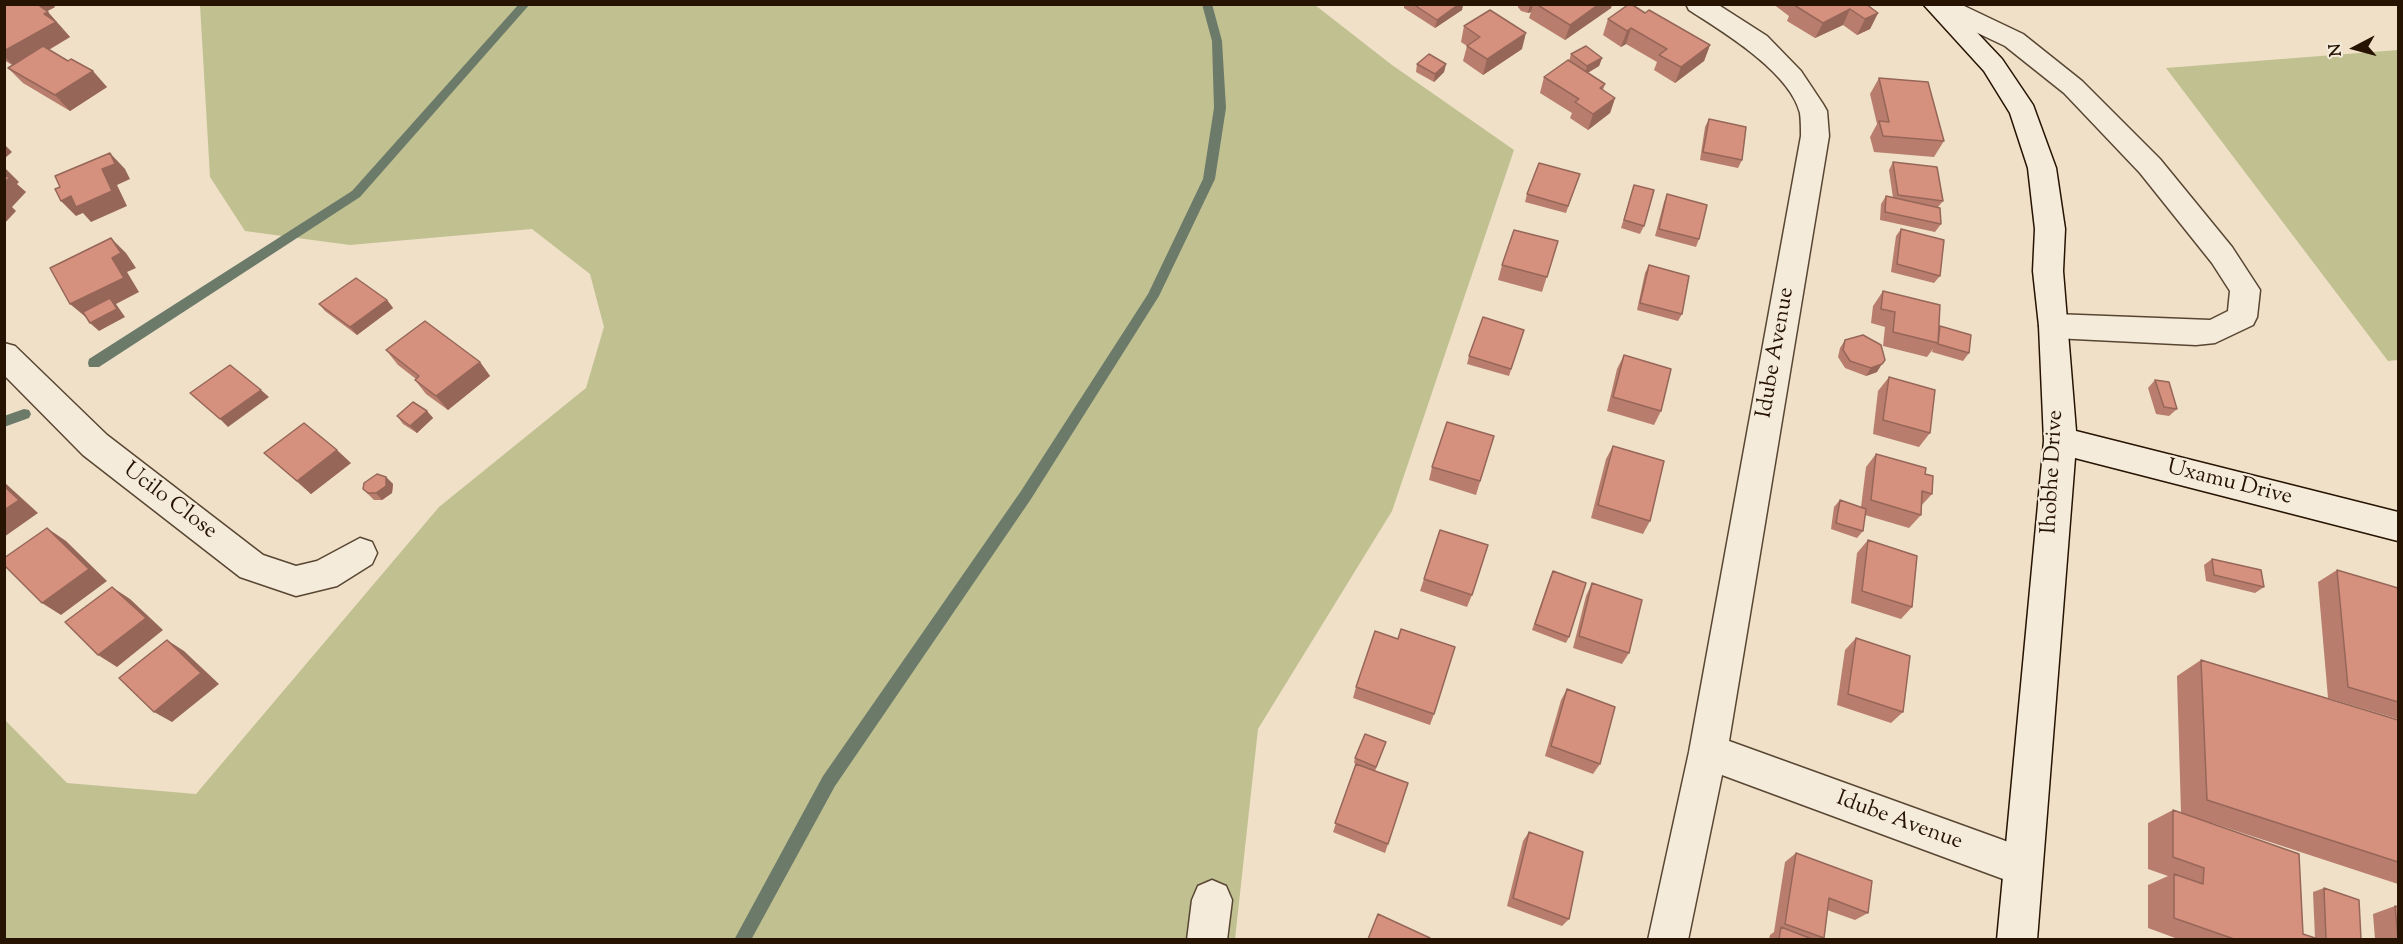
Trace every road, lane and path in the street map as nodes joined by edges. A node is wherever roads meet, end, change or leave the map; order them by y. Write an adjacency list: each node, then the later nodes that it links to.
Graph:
1 (1698, 4): 8 (street, Idube Avenue)
2 (1936, 4): 3 (street, Ihobhe Drive); 3 (street)
3 (2054, 326): 5 (street, Ihobhe Drive)
4 (4, 355): 7 (street, Ucilo Close)
5 (2060, 441): 6 (street, Uxamu Drive); 9 (street, Ihobhe Drive)
6 (2398, 526)
7 (360, 554)
8 (1708, 752): 9 (street, Idube Avenue); 12 (street, Idube Avenue)
9 (2022, 866): 13 (street, Ihobhe Drive)
10 (1212, 900): 11 (street)
11 (1207, 939)
12 (1668, 939)
13 (2017, 939)

